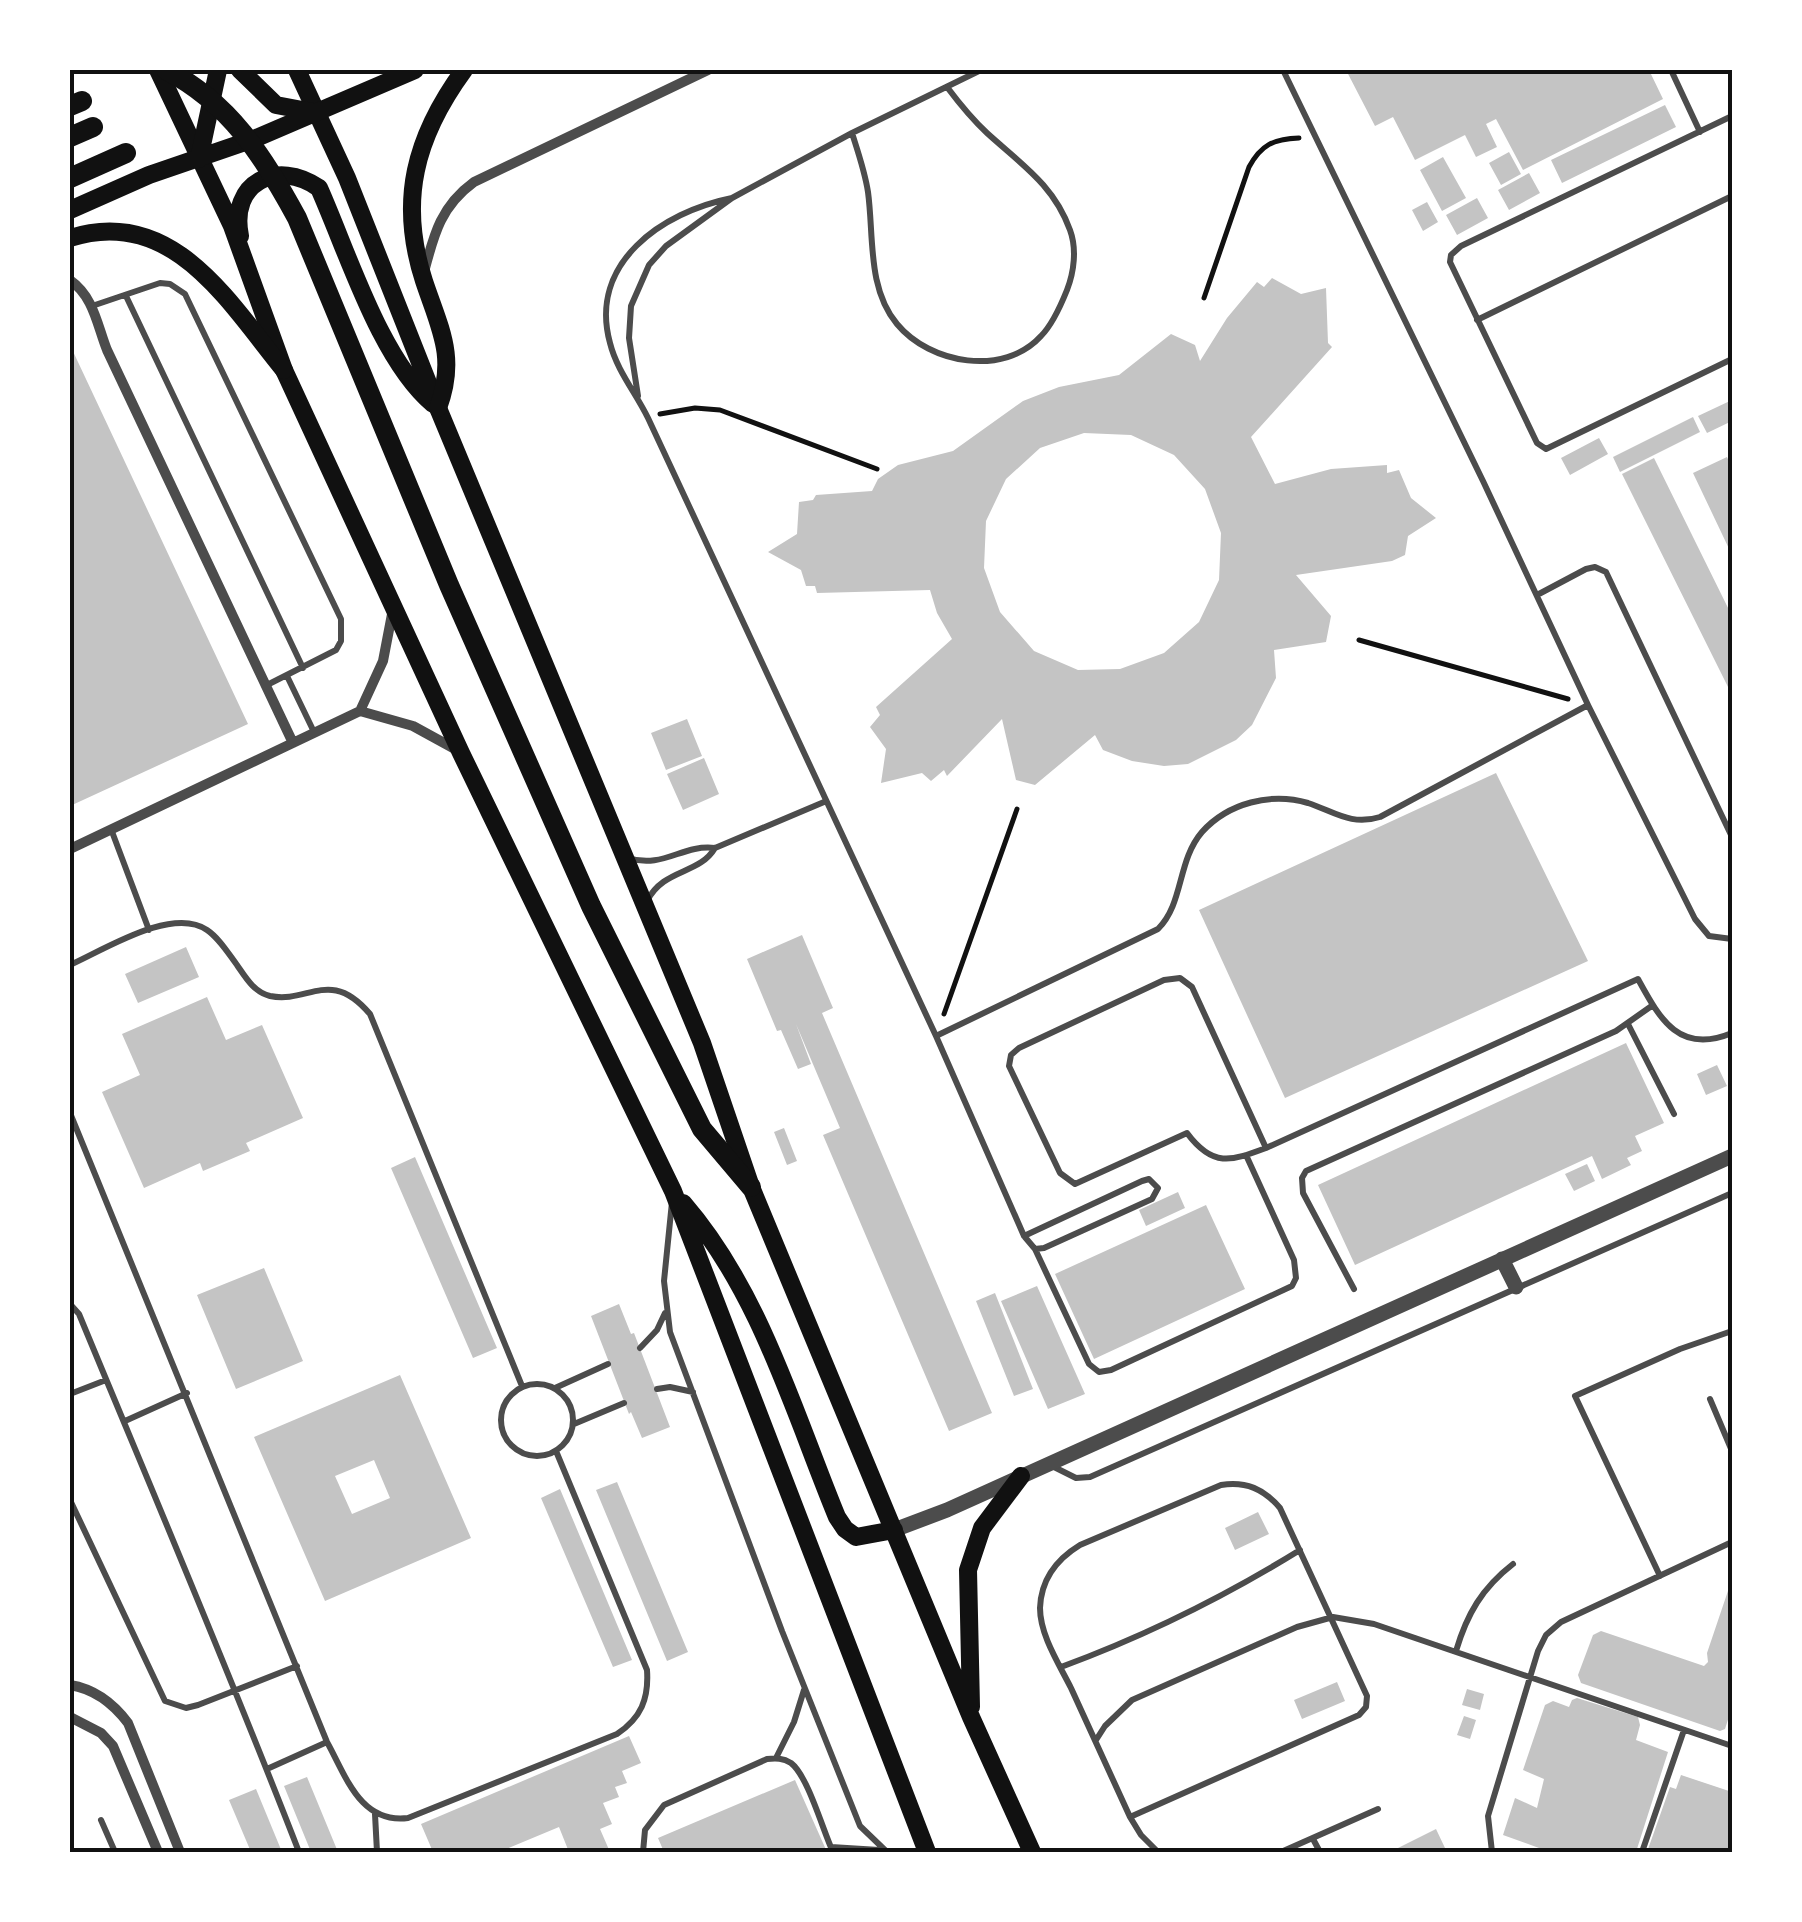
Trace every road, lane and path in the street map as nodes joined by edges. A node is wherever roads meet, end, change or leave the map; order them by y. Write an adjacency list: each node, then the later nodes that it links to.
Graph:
1 (158, 70): 21 (main road)
2 (166, 70): 73 (highway)
3 (218, 70): 21 (main road)
4 (240, 70): 13 (main road)
5 (296, 70): 13 (main road)
6 (416, 70): 13 (main road)
7 (464, 70): 28 (main road)
8 (708, 70): 28 (street)
9 (982, 70): 12 (lane)
10 (1283, 70): 19 (lane)
11 (1671, 70): 16 (lane)
12 (946, 87): 17 (lane); 17 (lane)
13 (318, 112): 21 (main road); 37 (main road)
14 (1732, 116): 16 (lane)
15 (93, 127): 18 (highway)
16 (1700, 132): 33 (lane)
17 (852, 133): 24 (lane)
18 (70, 137)
19 (1317, 143): 31 (path); 42 (lane)
20 (126, 153): 22 (highway)
21 (199, 159): 25 (main road); 27 (main road)
22 (70, 178)
23 (1732, 196): 33 (lane)
24 (732, 198): 36 (lane); 36 (lane)
25 (70, 210)
26 (70, 238): 35 (main road)
27 (242, 248): 35 (main road); 37 (main road)
28 (423, 278): 37 (main road)
29 (70, 280): 32 (street)
30 (126, 296): 32 (lane); 45 (lane); 45 (lane)
31 (1204, 298)
32 (92, 306): 47 (street)
33 (1476, 320): 34 (lane)
34 (1732, 359)
35 (284, 370): 43 (main road)
36 (639, 400): 38 (lane)
37 (438, 408): 59 (main road)
38 (648, 418): 41 (path); 53 (lane)
39 (1732, 434): 40 (lane)
40 (1732, 446)
41 (877, 468)
42 (1536, 594): 48 (lane); 56 (lane)
43 (393, 606): 49 (street); 52 (main road)
44 (1359, 640): 48 (path)
45 (303, 668): 46 (lane)
46 (286, 676): 47 (lane); 50 (lane)
47 (266, 686): 51 (street)
48 (1588, 705): 62 (lane); 67 (lane)
49 (360, 711): 50 (street); 52 (street)
50 (314, 732): 51 (street)
51 (293, 743): 55 (street)
52 (461, 753): 74 (main road)
53 (824, 802): 57 (lane); 67 (lane)
54 (1018, 809): 67 (path)
55 (111, 829): 58 (street); 61 (lane)
56 (1732, 838)
57 (714, 848): 59 (lane); 60 (lane)
58 (70, 849)
59 (623, 857): 60 (main road)
60 (643, 908): 73 (main road)
61 (149, 930): 63 (lane); 87 (lane)
62 (1732, 940)
63 (70, 965)
64 (1652, 1005): 65 (lane); 66 (lane); 70 (lane)
65 (1628, 1024): 69 (lane); 80 (lane)
66 (1732, 1033)
67 (936, 1036): 76 (lane)
68 (70, 1113): 91 (lane)
69 (1674, 1114)
70 (1266, 1148): 71 (lane); 71 (lane)
71 (1246, 1155): 77 (lane)
72 (1732, 1156): 78 (street)
73 (752, 1187): 102 (main road)
74 (673, 1191): 82 (lane); 102 (main road); 136 (main road)
75 (1732, 1194): 79 (lane)
76 (1024, 1236): 77 (lane); 77 (lane)
77 (1034, 1248)
78 (1502, 1259): 79 (street); 99 (street)
79 (1516, 1287): 99 (lane)
80 (1354, 1290)
81 (70, 1304): 86 (lane)
82 (666, 1312): 84 (lane); 90 (lane)
83 (1732, 1331): 106 (lane)
84 (640, 1348)
85 (608, 1364): 88 (lane)
86 (106, 1380): 92 (lane); 95 (lane)
87 (522, 1386): 88 (lane); 97 (lane)
88 (555, 1388): 96 (lane)
89 (657, 1389): 90 (lane)
90 (693, 1392): 114 (lane)
91 (187, 1393): 95 (lane); 109 (lane)
92 (70, 1394)
93 (1710, 1399): 98 (lane)
94 (624, 1403): 96 (lane)
95 (125, 1420): 113 (lane)
96 (574, 1424): 97 (lane)
97 (556, 1451): 124 (lane)
98 (1732, 1451)
99 (1049, 1464): 100 (street)
100 (1021, 1476): 102 (street); 116 (main road)
101 (70, 1500): 113 (lane)
102 (894, 1530): 116 (main road)
103 (1732, 1542): 106 (lane)
104 (1300, 1550): 107 (lane); 110 (lane); 110 (lane)
105 (1513, 1564): 108 (lane)
106 (1660, 1576): 111 (lane)
107 (1333, 1617): 108 (lane); 118 (lane); 125 (lane)
108 (1456, 1652): 111 (lane)
109 (297, 1666): 113 (lane); 119 (lane)
110 (1061, 1667): 118 (lane)
111 (1530, 1677): 117 (lane); 141 (lane)
112 (70, 1685): 132 (street)
113 (236, 1689): 122 (lane)
114 (804, 1689): 121 (lane); 129 (lane)
115 (70, 1717): 131 (street)
116 (971, 1718): 137 (main road)
117 (1684, 1730): 120 (lane); 142 (lane)
118 (1095, 1741): 125 (lane)
119 (327, 1742): 122 (lane); 124 (lane)
120 (1732, 1746)
121 (776, 1758): 128 (lane); 135 (lane)
122 (267, 1768): 133 (lane)
123 (1378, 1810): 127 (lane)
124 (375, 1814): 134 (lane)
125 (1130, 1817): 138 (lane)
126 (101, 1820): 130 (lane)
127 (1313, 1839): 139 (lane); 140 (lane)
128 (832, 1850): 129 (lane)
129 (886, 1851)
130 (115, 1852)
131 (158, 1852)
132 (180, 1852)
133 (300, 1852)
134 (378, 1852)
135 (644, 1852)
136 (927, 1852)
137 (1032, 1852)
138 (1158, 1852)
139 (1281, 1852)
140 (1320, 1852)
141 (1492, 1852)
142 (1642, 1852)

